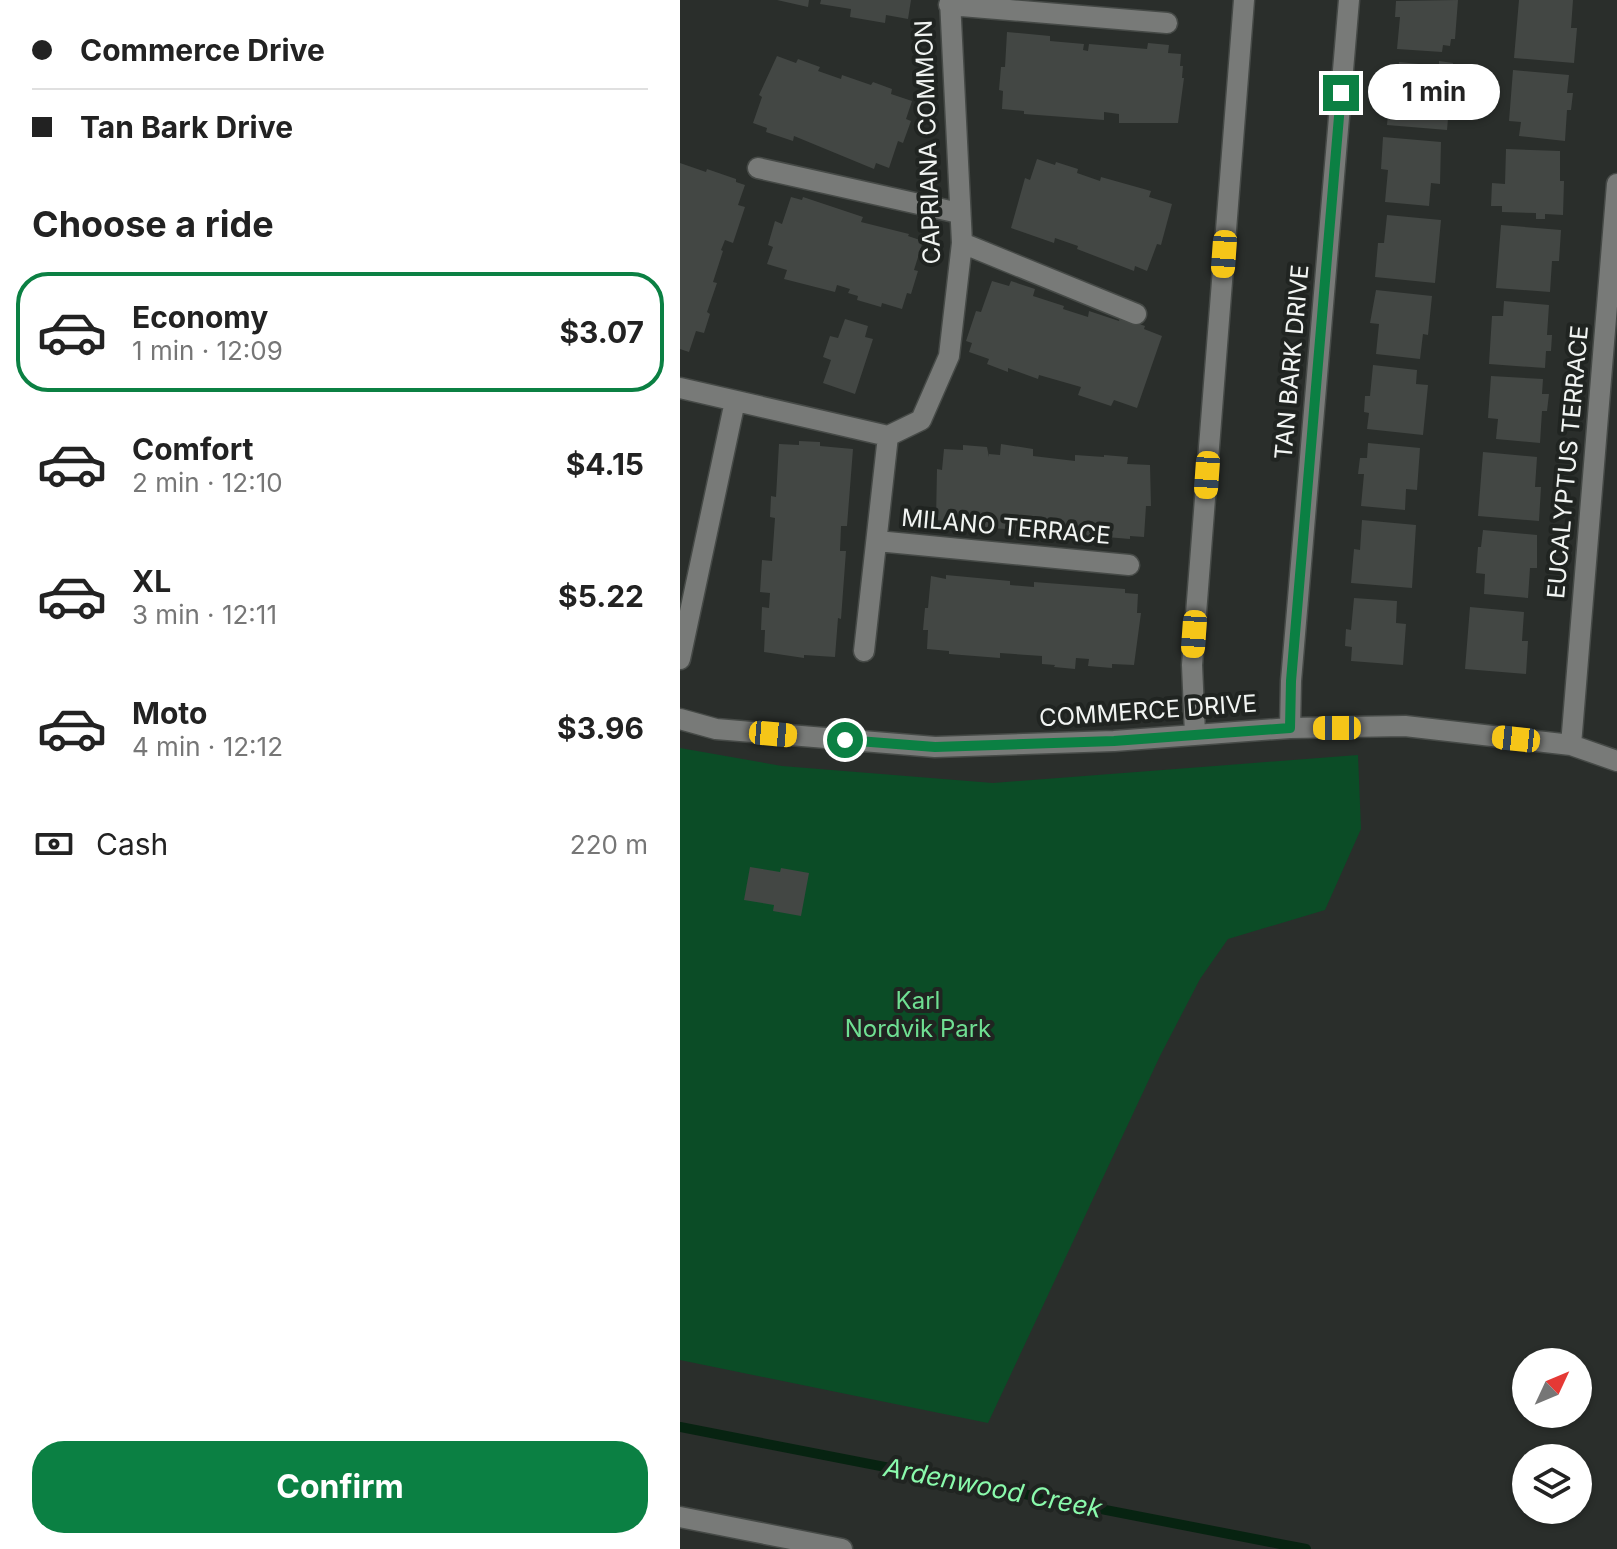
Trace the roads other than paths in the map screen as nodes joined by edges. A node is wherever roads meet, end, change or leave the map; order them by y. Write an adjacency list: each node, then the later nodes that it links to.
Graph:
1 (1244, 0): 19 (street)
2 (1349, 0): 18 (street, TAN BARK DRIVE)
3 (949, 2): 4 (street); 7 (street, CAPRIANA COMMON)
4 (1167, 23)
5 (758, 168): 7 (street)
6 (1617, 184): 20 (street, EUCALYPTUS TERRACE)
7 (959, 213): 8 (street, CAPRIANA COMMON)
8 (962, 243): 9 (street); 12 (street, CAPRIANA COMMON)
9 (1136, 314)
10 (680, 388): 11 (street)
11 (735, 401): 12 (street); 16 (street)
12 (888, 436): 13 (street)
13 (877, 541): 14 (street, MILANO TERRACE); 15 (street)
14 (1129, 565)
15 (864, 651)
16 (680, 659)
17 (680, 719): 19 (street, COMMERCE DRIVE)
18 (1290, 728): 19 (street, COMMERCE DRIVE); 20 (street, COMMERCE DRIVE)
19 (1195, 734)
20 (1571, 745): 21 (street, COMMERCE DRIVE)
21 (1617, 761)
22 (680, 1517): 23 (street)
23 (842, 1549)

